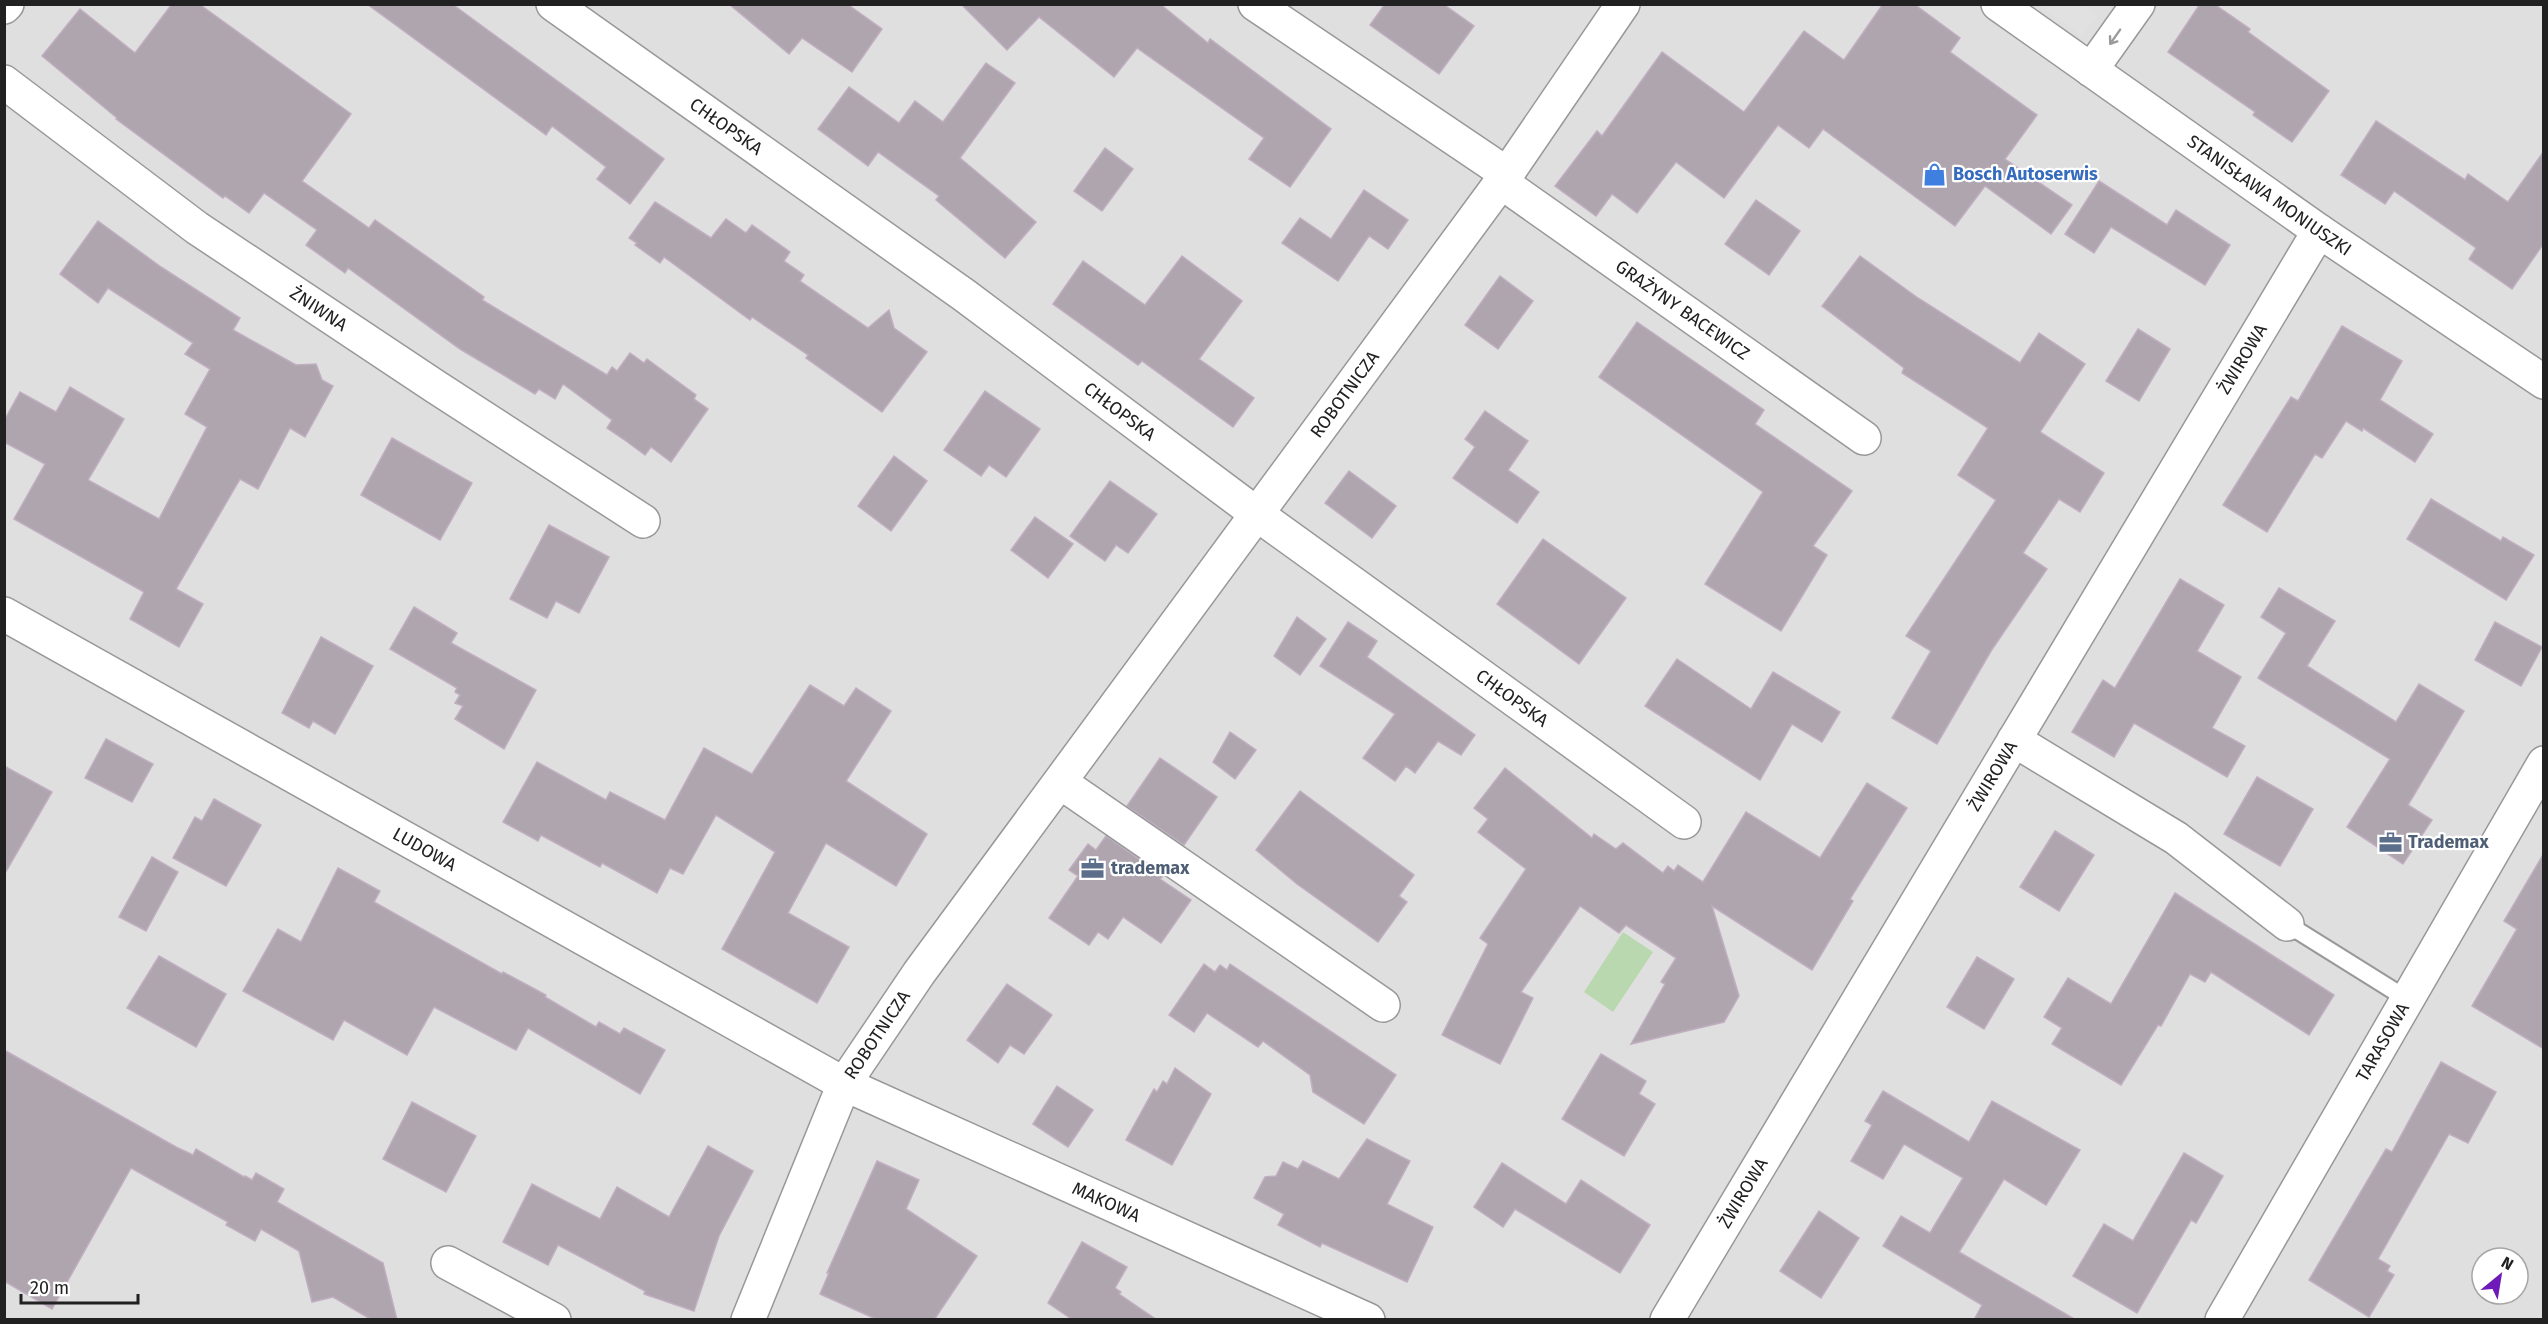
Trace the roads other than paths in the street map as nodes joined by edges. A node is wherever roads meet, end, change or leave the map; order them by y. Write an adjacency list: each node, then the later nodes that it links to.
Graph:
1 (1255, 4): 8 (street, GRAŻYNY BACEWICZ)
2 (1623, 4): 8 (street, ROBOTNICZA)
3 (1998, 4): 6 (street, STANISŁAWA MONIUSZKI)
4 (2138, 4): 6 (street, one-way to 6)
5 (554, 5): 12 (street, CHŁOPSKA)
6 (2091, 70): 9 (street, STANISŁAWA MONIUSZKI)
7 (4, 82): 13 (street, ŻNIWNA)
8 (1504, 178): 11 (street, GRAŻYNY BACEWICZ); 12 (street, ROBOTNICZA)
9 (2319, 231): 10 (street, STANISŁAWA MONIUSZKI); 15 (street, ŻWIROWA)
10 (2544, 382)
11 (1864, 438)
12 (1257, 513): 17 (street, ROBOTNICZA); 18 (street, CHŁOPSKA)
13 (643, 521)
14 (4, 614): 22 (street, LUDOWA)
15 (2014, 740): 19 (street); 27 (street, ŻWIROWA)
16 (2544, 763): 20 (street, TARASOWA)
17 (1060, 782): 21 (street); 22 (street, ROBOTNICZA)
18 (1684, 822)
19 (2287, 924): 20 (lane)
20 (2407, 999): 28 (street, TARASOWA)
21 (1383, 1005)
22 (844, 1084): 24 (street, ROBOTNICZA); 26 (street, MAKOWA)
23 (448, 1263): 25 (street)
24 (755, 1317)
25 (554, 1320)
26 (1368, 1320)
27 (1667, 1320)
28 (2222, 1320)

